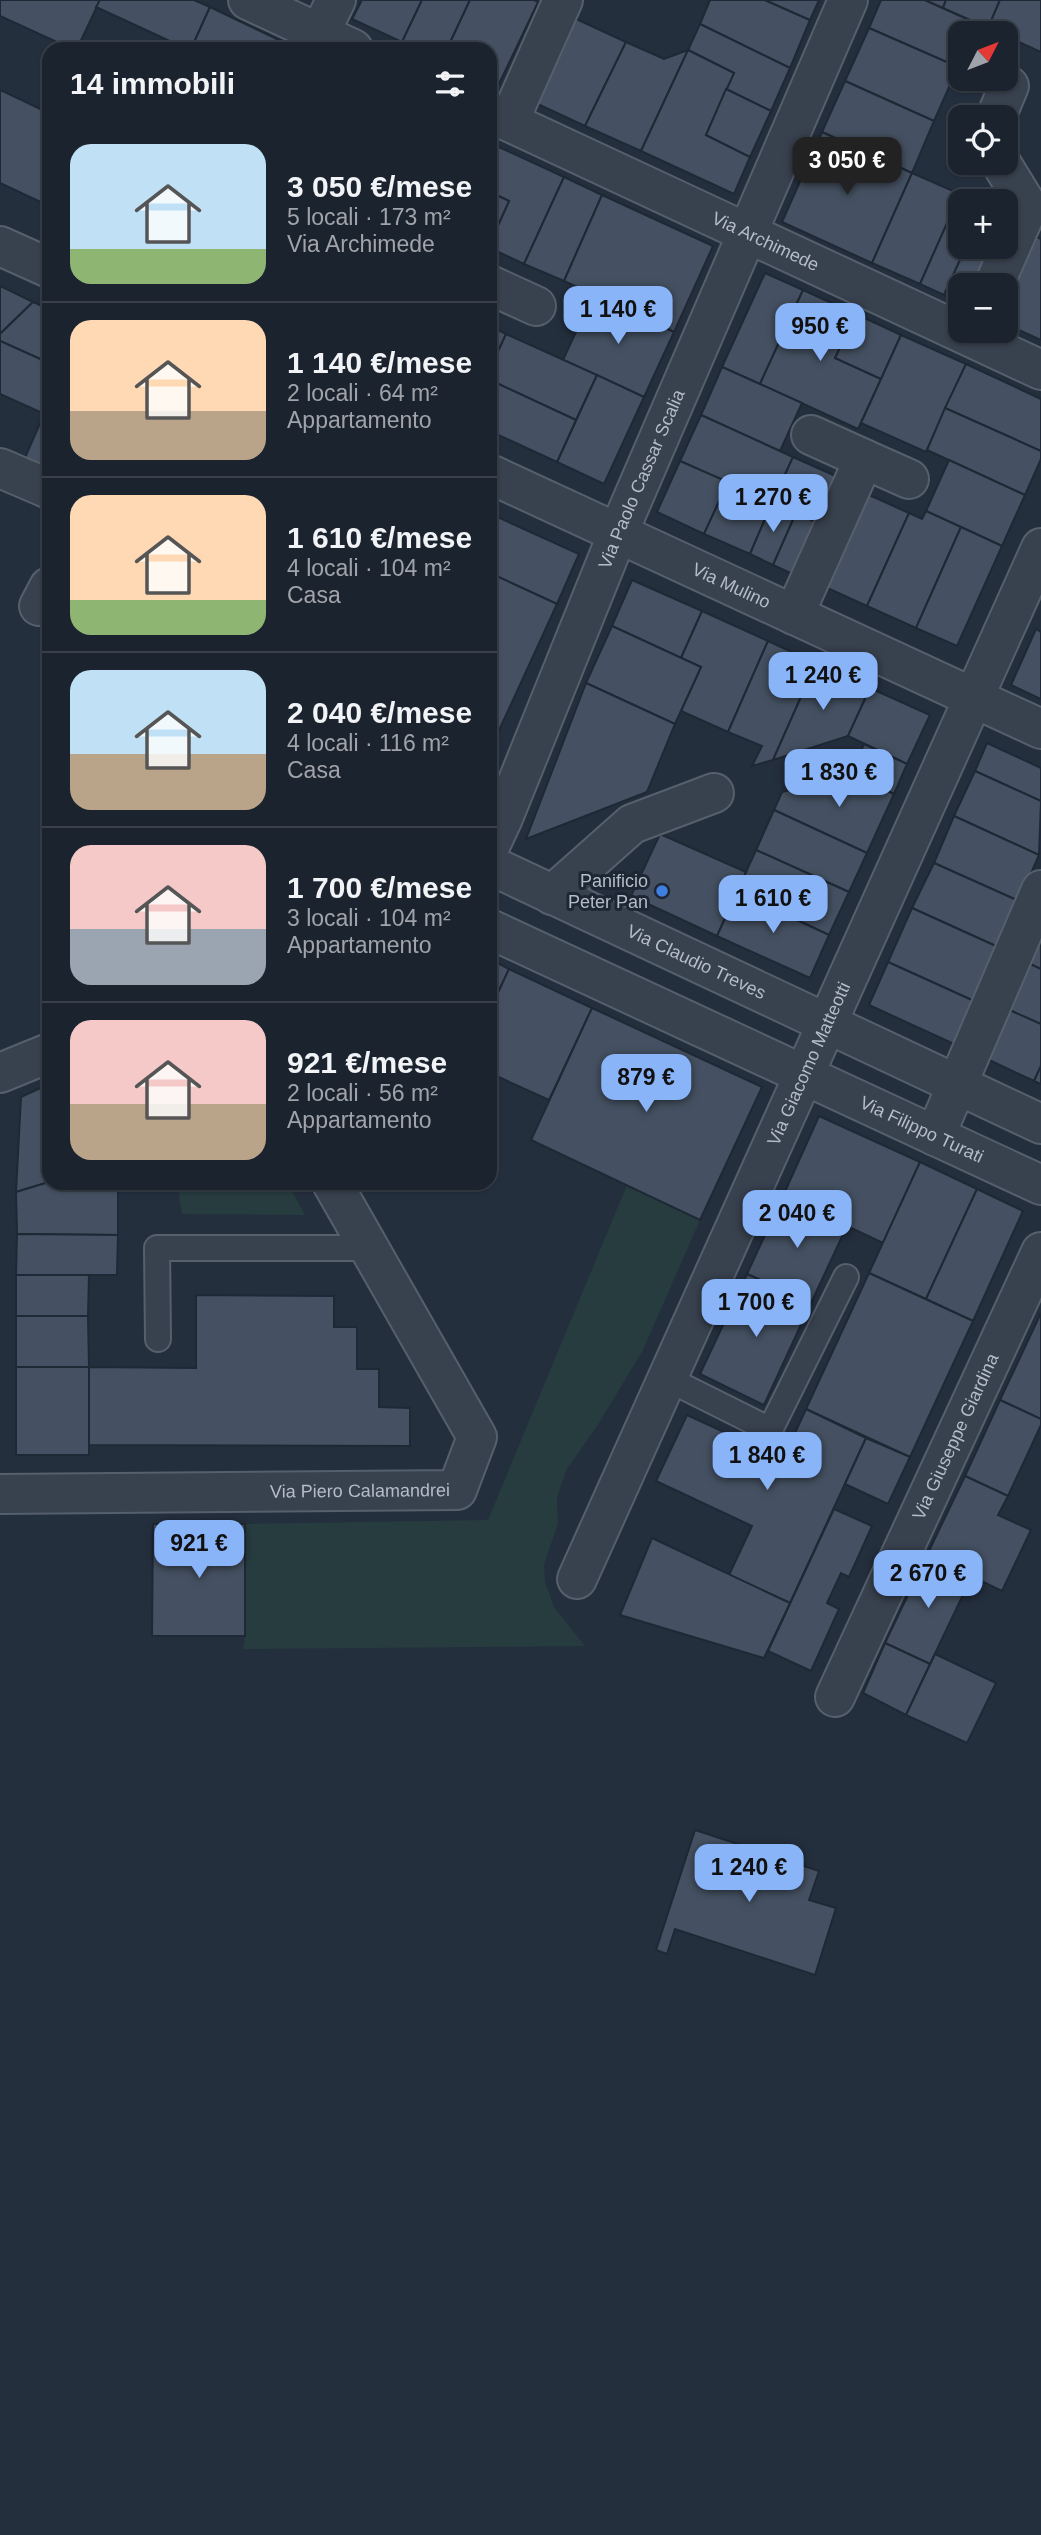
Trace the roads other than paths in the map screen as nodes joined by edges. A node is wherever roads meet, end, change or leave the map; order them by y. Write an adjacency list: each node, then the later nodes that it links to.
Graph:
1 (248, 0): 4 (street)
2 (564, 0): 6 (street)
3 (848, 0): 8 (street, Via Paolo Cassar Scalia)
4 (322, 27): 5 (street)
5 (343, 42)
6 (499, 117): 8 (street, Via Archimede)
7 (1008, 175): 11 (street)
8 (749, 234): 14 (street, Via Archimede); 23 (street, Via Paolo Cassar Scalia)
9 (0, 246): 10 (street)
10 (42, 265)
11 (999, 273)
12 (497, 288): 13 (street)
13 (536, 306)
14 (948, 323)
15 (989, 343): 16 (street, Via Archimede)
16 (1041, 370)
17 (811, 435): 18 (street)
18 (864, 459): 21 (street); 25 (street)
19 (0, 468): 22 (street)
20 (497, 477): 23 (street, Via Mulino)
21 (909, 479)
22 (42, 486)
23 (618, 533): 25 (street, Via Mulino); 29 (street, Via Paolo Cassar Scalia)
24 (1041, 548): 26 (street, Via Giacomo Matteotti)
25 (794, 615): 26 (street, Via Mulino)
26 (973, 697): 27 (street, Via Mulino); 34 (street, Via Giacomo Matteotti)
27 (1041, 729)
28 (714, 793): 32 (street)
29 (497, 818)
30 (497, 868): 32 (street, Via Claudio Treves)
31 (1041, 890): 38 (street)
32 (552, 895): 34 (street, Via Claudio Treves)
33 (497, 932): 37 (street)
34 (827, 1023): 37 (street, Via Giacomo Matteotti); 38 (street)
35 (42, 1056): 36 (street)
36 (0, 1073)
37 (802, 1075): 40 (street, Via Filippo Turati); 47 (street, Via Giacomo Matteotti)
38 (957, 1085): 39 (street); 40 (street)
39 (1041, 1124)
40 (935, 1136): 41 (street, Via Filippo Turati)
41 (1041, 1185)
42 (336, 1190): 43 (street, Via Piero Calamandrei)
43 (368, 1248): 46 (lane); 48 (street, Via Piero Calamandrei)
44 (1041, 1252): 50 (street, Via Giuseppe Giardina)
45 (846, 1277): 47 (lane)
46 (158, 1339)
47 (667, 1379): 49 (street, Via Giacomo Matteotti)
48 (0, 1494)
49 (578, 1579)
50 (835, 1697)

